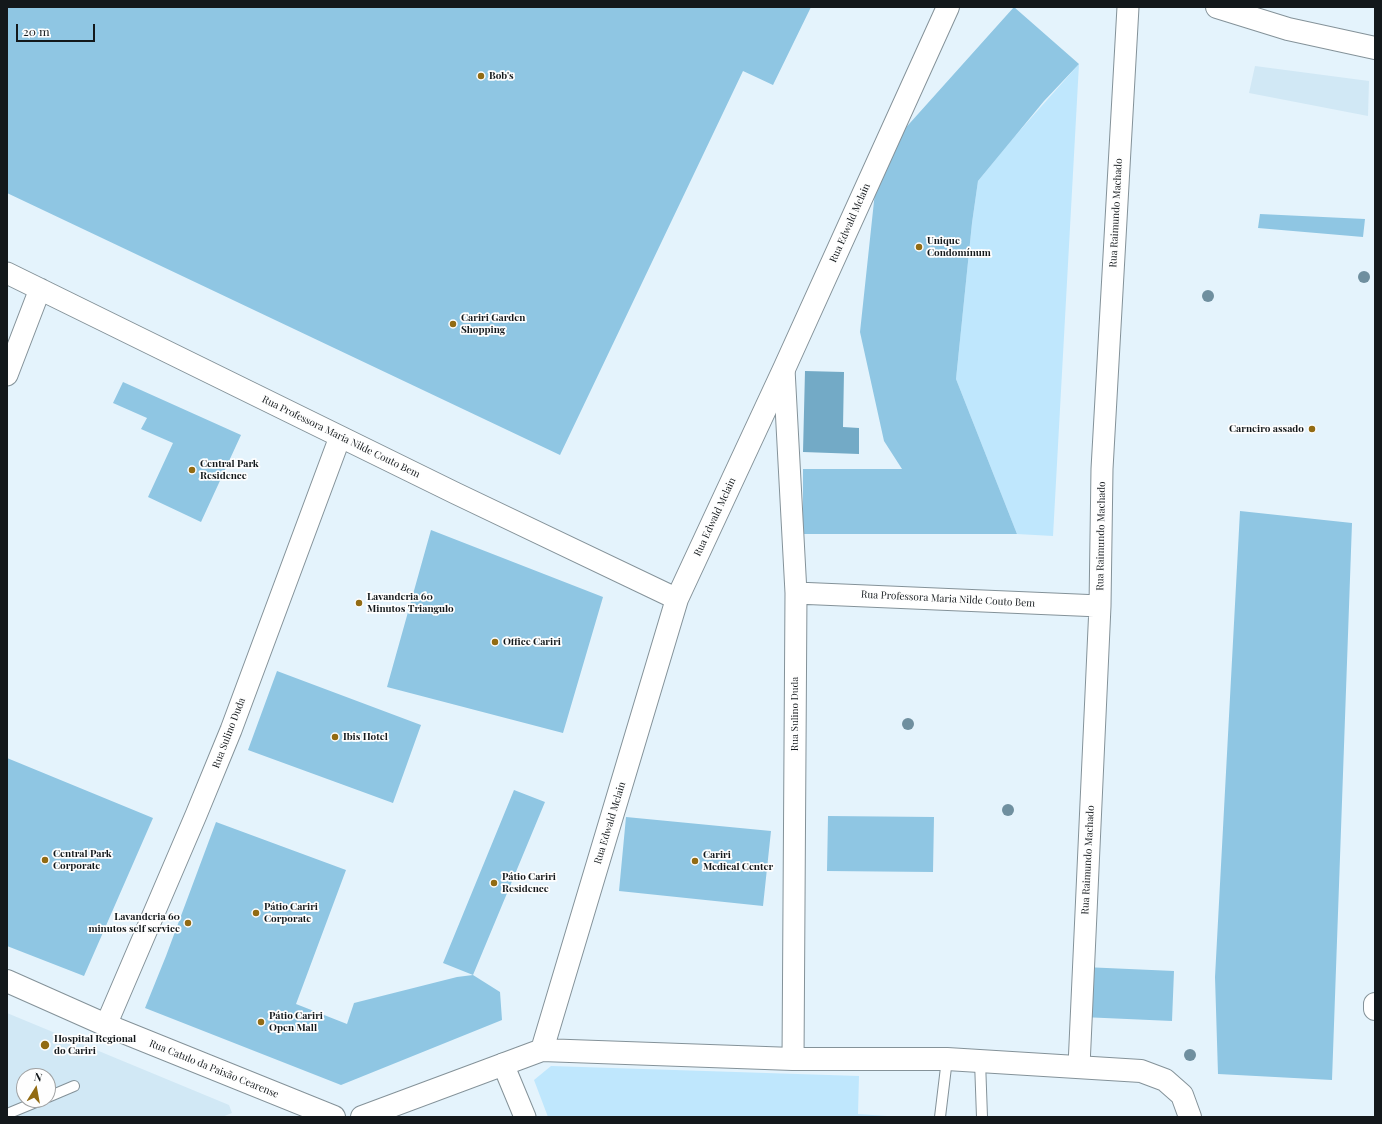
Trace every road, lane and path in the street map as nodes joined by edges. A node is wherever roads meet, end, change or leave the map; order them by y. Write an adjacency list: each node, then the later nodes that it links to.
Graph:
1 (948, 7): 7 (street, Rua Edwald Mclain)
2 (1128, 7): 12 (street, Rua Raimundo Machado)
3 (1217, 7): 4 (street)
4 (1375, 48)
5 (7, 273): 6 (street, Rua Professora Maria Nilde Couto Bem)
6 (40, 288): 8 (street); 9 (street, Rua Professora Maria Nilde Couto Bem)
7 (784, 369): 10 (street, Rua Sulino Duda); 11 (street, Rua Edwald Mclain)
8 (7, 375)
9 (340, 437): 11 (street, Rua Professora Maria Nilde Couto Bem); 16 (street, Rua Sulino Duda)
10 (796, 593): 12 (street, Rua Professora Maria Nilde Couto Bem); 18 (street, Rua Sulino Duda)
11 (677, 599): 17 (street, Rua Edwald Mclain)
12 (1100, 606): 22 (street, Rua Raimundo Machado)
13 (7, 981): 16 (street, Rua Catulo da Paixão Cearense)
14 (1375, 1004): 15 (street)
15 (1375, 1009)
16 (106, 1025): 27 (street, Rua Catulo da Paixão Cearense)
17 (542, 1050): 18 (street); 21 (street)
18 (793, 1059): 19 (street)
19 (947, 1059): 20 (street); 30 (lane)
20 (980, 1061): 22 (street); 31 (lane)
21 (503, 1064): 28 (street); 29 (street)
22 (1079, 1066): 32 (street)
23 (74, 1086): 24 (lane)
24 (56, 1094)
25 (22, 1108): 26 (lane)
26 (7, 1114)
27 (334, 1117)
28 (362, 1117)
29 (525, 1117)
30 (940, 1117)
31 (982, 1117)
32 (1190, 1117)

